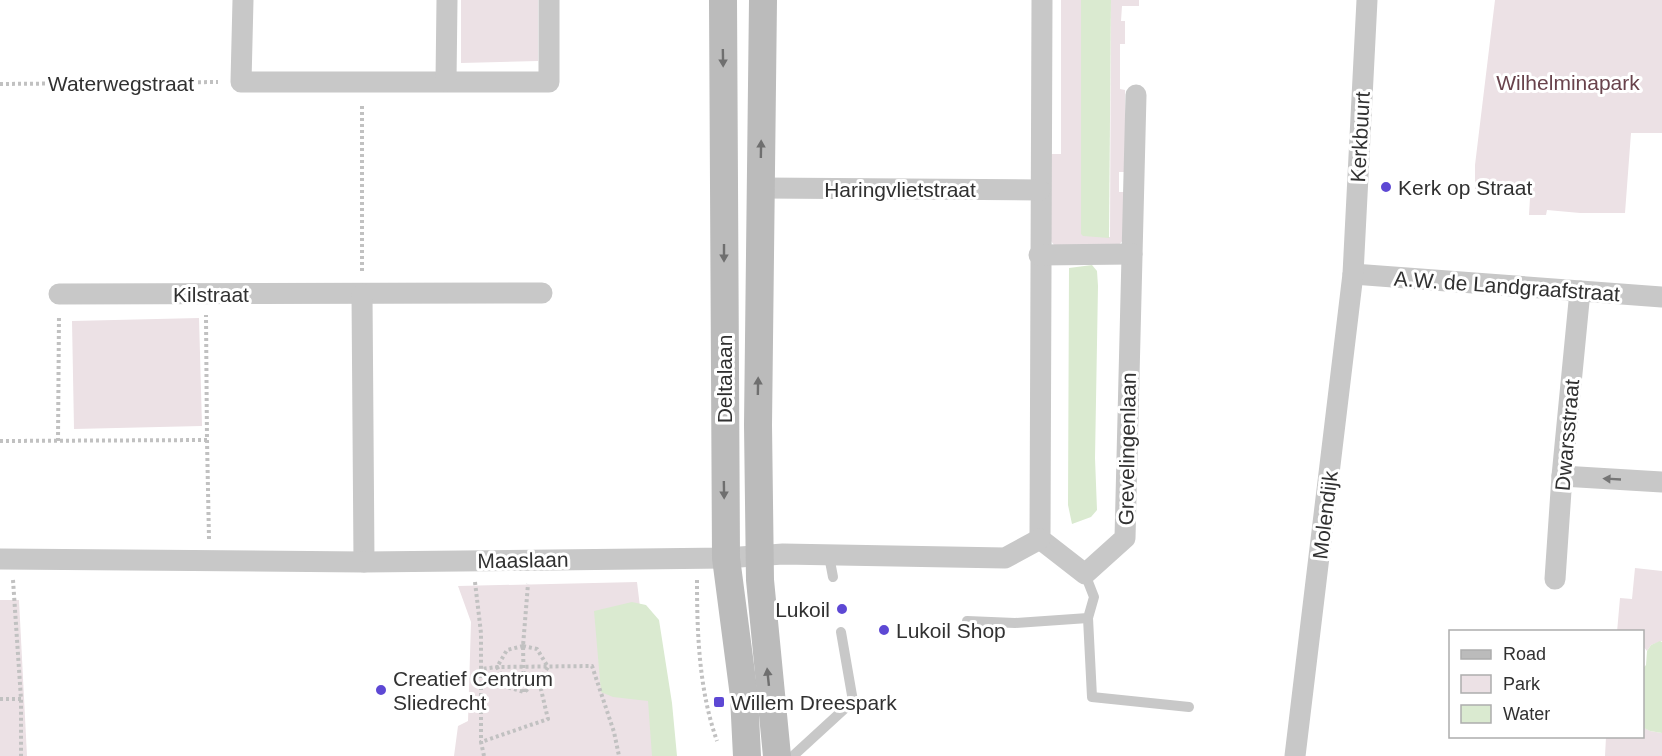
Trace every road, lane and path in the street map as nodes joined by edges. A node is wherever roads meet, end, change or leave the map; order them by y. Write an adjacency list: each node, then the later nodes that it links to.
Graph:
1 (243, 0): 9 (street)
2 (447, 0): 8 (street)
3 (549, 0): 8 (street)
4 (723, 0): 33 (street, Deltalaan, one-way to 33)
5 (763, 0): 13 (street, Deltalaan, one-way to 5)
6 (1042, 0): 14 (street)
7 (1367, 0): 17 (street, Kerkbuurt)
8 (446, 81): 10 (street)
9 (242, 82): 10 (street); 11 (path, Waterwegstraat)
10 (362, 82): 21 (path)
11 (0, 84)
12 (1136, 95): 16 (street, Grevelingenlaan)
13 (760, 188): 14 (street, Haringvlietstraat); 30 (street, Deltalaan, one-way to 13)
14 (1040, 190): 15 (street)
15 (1040, 255): 16 (street); 29 (street)
16 (1132, 255): 39 (street, Grevelingenlaan)
17 (1353, 274): 18 (street, A.W. de Landgraafstraat); 63 (street, Molendijk)
18 (1580, 291): 23 (street, A.W. de Landgraafstraat); 27 (street, Dwarsstraat)
19 (542, 293): 21 (street, Kilstraat)
20 (59, 294): 22 (street, Kilstraat); 26 (path)
21 (362, 294): 22 (street, Kilstraat); 38 (street)
22 (206, 295): 24 (path)
23 (1662, 297)
24 (207, 440): 26 (path); 37 (path)
25 (0, 441): 26 (path)
26 (58, 441)
27 (1562, 476): 28 (street, one-way to 27); 41 (street, Dwarsstraat)
28 (1662, 482)
29 (1040, 539): 31 (street, Maaslaan); 39 (street)
30 (760, 555): 31 (street, Maaslaan); 33 (street, Maaslaan); 61 (street, Deltalaan, one-way to 30)
31 (829, 556): 40 (lane)
32 (696, 558): 33 (street, Maaslaan); 34 (street, Maaslaan); 56 (path)
33 (726, 558): 60 (street, Deltalaan)
34 (530, 559): 36 (street, Maaslaan); 45 (path)
35 (6, 560): 37 (street, Maaslaan); 53 (path)
36 (472, 560): 38 (street, Maaslaan); 49 (path)
37 (210, 561): 38 (street, Maaslaan)
38 (364, 562)
39 (1085, 574): 42 (lane)
40 (833, 577)
41 (1555, 579)
42 (1088, 618): 43 (lane); 54 (lane)
43 (967, 621)
44 (841, 632): 62 (lane)
45 (523, 646): 46 (path); 47 (path); 48 (path)
46 (497, 667): 48 (path); 49 (path); 51 (path)
47 (548, 667): 48 (path); 50 (path); 59 (path)
48 (523, 668): 51 (path)
49 (481, 669): 55 (path)
50 (539, 681): 51 (path); 55 (path)
51 (524, 692)
52 (0, 699): 53 (path)
53 (21, 699): 57 (path)
54 (1189, 707)
55 (481, 742): 58 (path)
56 (719, 745)
57 (21, 756)
58 (484, 756)
59 (619, 756)
60 (747, 756)
61 (777, 756)
62 (794, 756)
63 (1295, 756)

